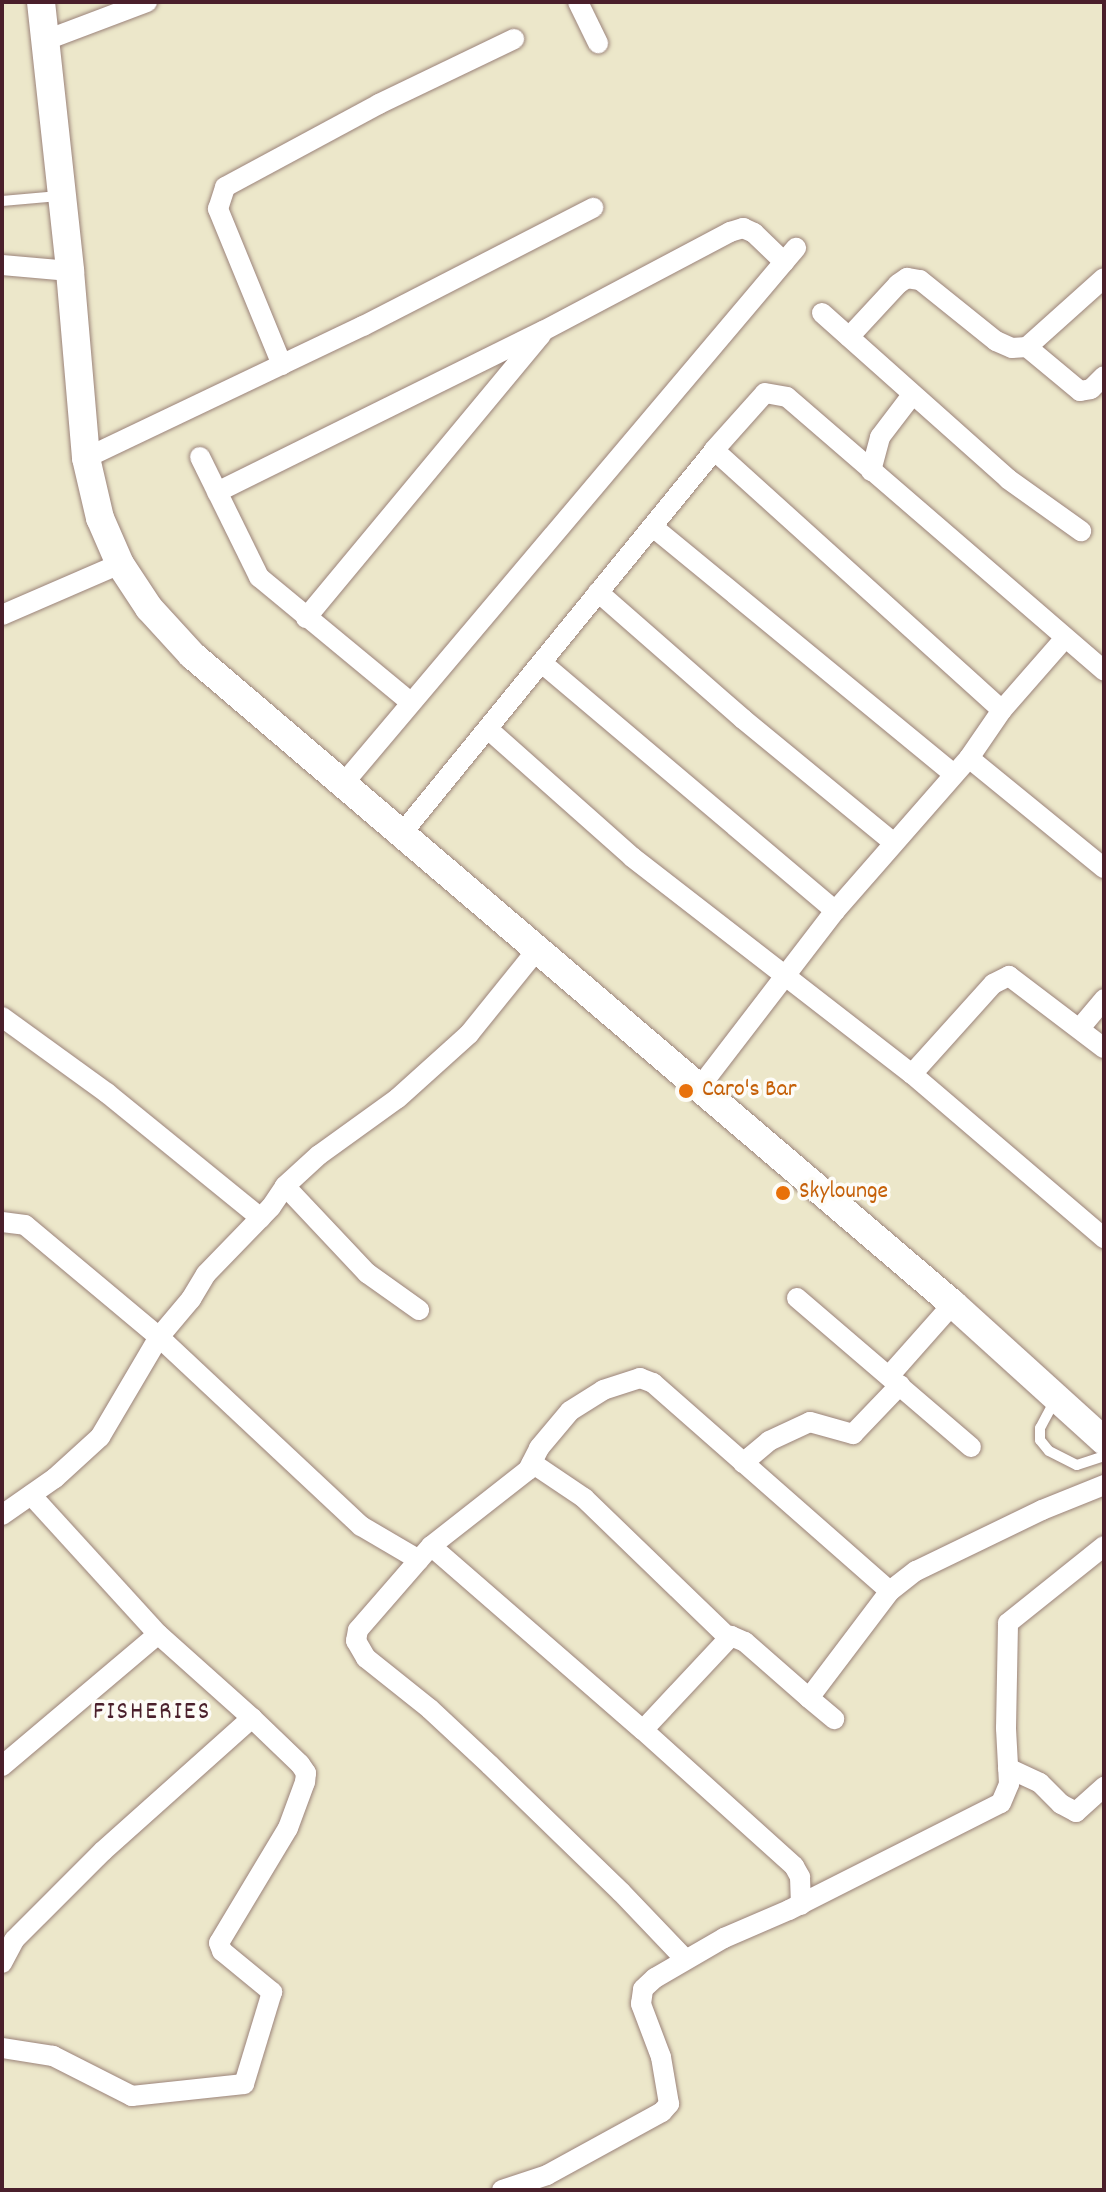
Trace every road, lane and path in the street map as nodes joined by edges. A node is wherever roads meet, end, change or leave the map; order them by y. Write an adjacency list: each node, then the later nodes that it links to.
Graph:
1 (41, 2): 5 (main road)
2 (147, 2): 5 (street)
3 (578, 2): 6 (street)
4 (514, 39): 17 (street)
5 (46, 40): 7 (main road)
6 (598, 43)
7 (61, 196): 8 (lane); 11 (main road)
8 (2, 201)
9 (593, 208): 17 (street)
10 (2, 265): 11 (street)
11 (70, 271): 22 (main road)
12 (1104, 278): 16 (street)
13 (822, 313): 15 (street)
14 (543, 331): 24 (street); 30 (street); 34 (street)
15 (849, 337): 16 (street); 19 (street)
16 (1027, 347): 18 (street)
17 (282, 365): 22 (street)
18 (1104, 376)
19 (912, 395): 23 (street); 26 (street)
20 (714, 450): 23 (street); 25 (street); 35 (street)
21 (200, 457): 24 (street)
22 (86, 458): 27 (main road)
23 (871, 471): 31 (street)
24 (217, 492): 30 (street)
25 (653, 527): 28 (street); 38 (street)
26 (1081, 531)
27 (120, 564): 29 (street); 39 (main road)
28 (598, 592): 32 (street); 41 (street)
29 (2, 615)
30 (306, 618): 34 (street)
31 (1065, 638): 33 (street); 35 (street)
32 (542, 663): 36 (street); 43 (street)
33 (1104, 671)
34 (410, 702): 39 (street)
35 (1002, 710): 37 (street)
36 (488, 729): 40 (street); 45 (street)
37 (969, 758): 38 (street); 42 (street)
38 (954, 774): 41 (street)
39 (343, 784): 40 (main road)
40 (403, 832): 44 (main road)
41 (893, 842): 43 (street)
42 (1104, 868)
43 (835, 911): 45 (street)
44 (536, 951): 51 (main road); 52 (street)
45 (785, 976): 50 (street); 51 (street)
46 (1104, 999): 48 (street)
47 (2, 1017): 53 (street)
48 (1080, 1028): 49 (street); 50 (street)
49 (1104, 1048)
50 (912, 1074): 55 (street)
51 (699, 1088): 57 (main road)
52 (285, 1186): 53 (street); 58 (street)
53 (261, 1218): 59 (street)
54 (2, 1222): 59 (street)
55 (1104, 1238)
56 (797, 1298): 60 (street)
57 (953, 1304): 60 (street); 61 (main road)
58 (419, 1310)
59 (159, 1337): 68 (street); 71 (street)
60 (894, 1380): 63 (street); 66 (street)
61 (1056, 1398): 62 (main road); 64 (lane)
62 (1104, 1441)
63 (971, 1447)
64 (1104, 1456)
65 (532, 1463): 66 (street); 71 (street); 74 (street)
66 (743, 1463): 72 (street)
67 (1104, 1485): 72 (street)
68 (31, 1495): 69 (street); 73 (street)
69 (2, 1515)
70 (1104, 1546): 80 (street)
71 (425, 1553): 78 (street); 83 (street)
72 (890, 1591): 75 (street)
73 (158, 1634): 76 (street); 79 (street)
74 (728, 1637): 75 (street); 78 (street)
75 (809, 1698): 77 (street)
76 (252, 1718): 84 (street); 85 (street)
77 (834, 1719)
78 (643, 1730): 82 (street)
79 (2, 1766)
80 (1008, 1768): 81 (street); 82 (street)
81 (1104, 1787)
82 (801, 1905): 83 (street)
83 (684, 1958): 86 (street)
84 (2, 1963)
85 (2, 2048)
86 (502, 2190)

